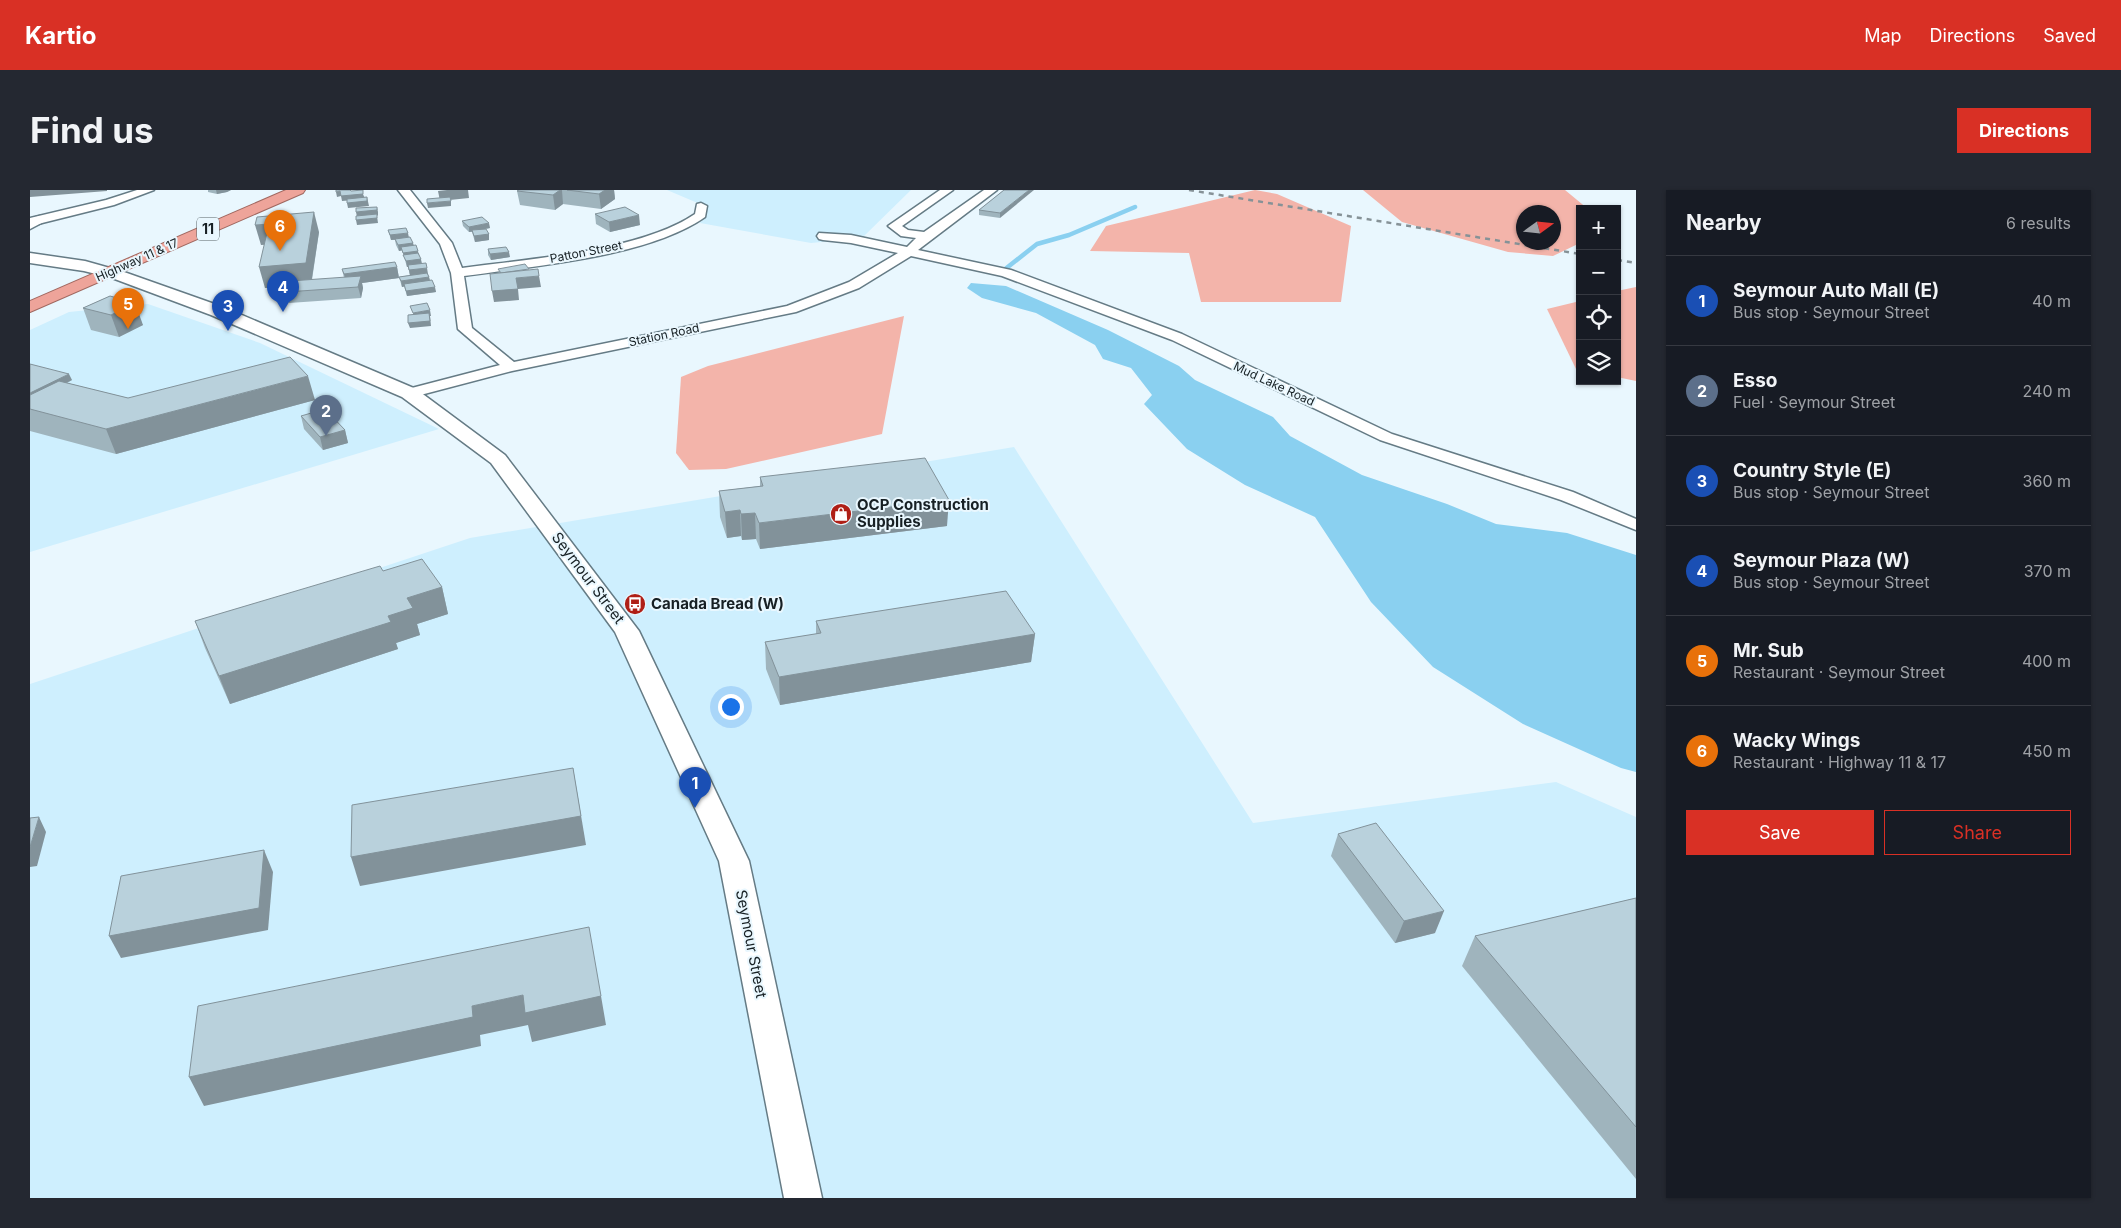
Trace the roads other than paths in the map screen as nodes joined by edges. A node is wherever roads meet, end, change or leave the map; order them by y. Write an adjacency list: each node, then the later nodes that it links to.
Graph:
1 (148, 190): 7 (street)
2 (298, 190): 12 (highway, Highway 11 & 17 / 11)
3 (404, 190): 13 (street)
4 (947, 190): 9 (street)
5 (991, 190): 9 (street, Station Road)
6 (701, 206): 13 (street, Patton Street)
7 (33, 222)
8 (823, 236): 10 (street)
9 (926, 236): 10 (street, Station Road)
10 (910, 251): 15 (street, Station Road); 17 (street, Mud Lake Road)
11 (31, 257): 12 (street, Seymour Street)
12 (110, 272): 14 (highway, Highway 11 & 17 / 11); 16 (street, Seymour Street)
13 (457, 273): 15 (street)
14 (30, 307)
15 (511, 367): 16 (street, Station Road)
16 (409, 393): 18 (street, Seymour Street)
17 (1636, 525)
18 (803, 1198)

